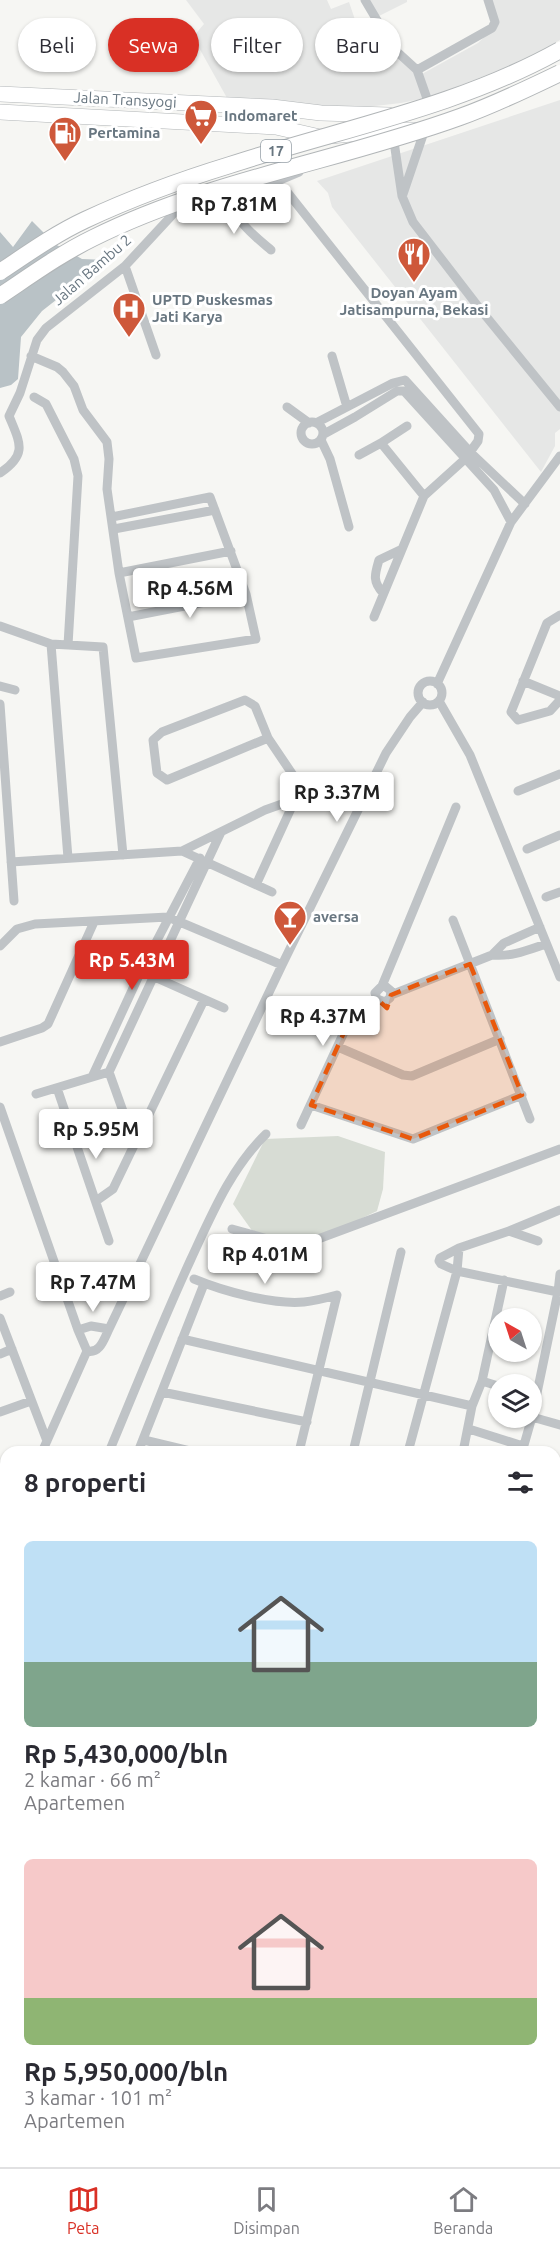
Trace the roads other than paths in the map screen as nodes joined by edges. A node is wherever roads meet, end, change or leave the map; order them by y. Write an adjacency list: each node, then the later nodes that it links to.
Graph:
1 (365, 0): 5 (street)
2 (488, 0): 5 (street)
3 (560, 50): 21 (highway, 17, bridge)
4 (560, 56): 10 (highway, Jalan Transyogi)
5 (418, 70): 10 (street)
6 (560, 74): 22 (highway, 17, bridge)
7 (560, 78): 13 (highway, Jalan Transyogi)
8 (0, 94): 10 (highway, Jalan Transyogi)
9 (0, 112): 11 (highway, Jalan Transyogi)
10 (432, 112)
11 (22, 114): 12 (highway); 15 (highway, Jalan Transyogi)
12 (0, 122)
13 (425, 129): 14 (highway, Jalan Transyogi); 17 (street)
14 (393, 130): 15 (highway, Jalan Transyogi); 17 (street)
15 (364, 134): 18 (street, Jalan Bambu 2)
16 (288, 193): 36 (street)
17 (402, 196): 29 (street)
18 (229, 197): 19 (street); 20 (street, Jalan Bambu 2)
19 (271, 250)
20 (125, 266): 23 (street); 24 (street, Jalan Bambu 2)
21 (0, 272)
22 (0, 296)
23 (156, 355)
24 (31, 356): 30 (street, Jalan Bambu 2); 42 (street)
25 (332, 356): 27 (street)
26 (34, 397): 56 (street)
27 (347, 406): 31 (street); 36 (street)
28 (287, 407): 31 (street)
29 (560, 407)
30 (5, 417): 38 (street, Jalan Bambu 2)
31 (312, 423): 33 (street); 33 (street)
32 (408, 426): 34 (street)
33 (322, 437): 36 (street); 44 (street)
34 (381, 443): 35 (street); 39 (street)
35 (359, 455)
36 (468, 456): 39 (street); 40 (street); 43 (street)
37 (560, 456): 40 (street)
38 (0, 473)
39 (424, 496): 46 (street)
40 (525, 504): 43 (street)
41 (215, 510): 42 (street); 45 (street); 47 (street)
42 (112, 517): 45 (street)
43 (511, 522): 58 (street)
44 (349, 527)
45 (114, 529): 48 (street)
46 (400, 550): 49 (street); 49 (street)
47 (231, 551): 48 (street); 50 (street)
48 (119, 573): 52 (street)
49 (383, 592): 53 (street)
50 (246, 594): 52 (street); 52 (street)
51 (560, 615): 57 (street)
52 (128, 617)
53 (374, 617)
54 (0, 626): 55 (street)
55 (51, 644): 56 (street); 75 (street)
56 (68, 645): 74 (street)
57 (523, 681): 61 (street); 61 (street)
58 (436, 684): 62 (street); 63 (street)
59 (0, 686): 60 (street)
60 (15, 690)
61 (560, 698)
62 (439, 701): 63 (street); 87 (street)
63 (423, 702): 94 (street)
64 (0, 706): 77 (street)
65 (268, 738): 65 (street); 68 (street)
66 (560, 774): 67 (street)
67 (518, 791)
68 (296, 799): 70 (street); 78 (street)
69 (456, 807): 98 (street)
70 (221, 832): 73 (street); 76 (street)
71 (560, 835): 72 (street)
72 (527, 849)
73 (182, 851): 74 (street); 76 (street)
74 (123, 855): 75 (street)
75 (68, 858): 77 (street)
76 (204, 860): 78 (street); 83 (street); 84 (street)
77 (11, 862): 82 (street)
78 (256, 885): 79 (street)
79 (273, 892)
80 (560, 892): 81 (street)
81 (546, 897)
82 (14, 901)
83 (168, 917): 84 (street); 86 (street); 95 (street)
84 (178, 920): 94 (street); 96 (street)
85 (453, 920): 93 (street)
86 (94, 922): 90 (street); 104 (street)
87 (540, 927): 88 (street); 89 (street)
88 (517, 936): 91 (street); 92 (street)
89 (546, 944): 91 (street); 97 (street)
90 (0, 946)
91 (523, 953): 92 (street)
92 (492, 955): 93 (street)
93 (470, 964): 99 (street); 103 (street)
94 (282, 965): 135 (street)
95 (141, 971): 96 (street); 107 (street)
96 (154, 977): 101 (street); 106 (street)
97 (560, 977)
98 (382, 986): 99 (street); 100 (street)
99 (391, 995): 100 (street)
100 (377, 999): 105 (street)
101 (204, 1000): 102 (street); 116 (street)
102 (224, 1008)
103 (500, 1039): 105 (street); 110 (street)
104 (0, 1042)
105 (338, 1047): 111 (street)
106 (109, 1072): 107 (street); 116 (street)
107 (93, 1075): 108 (street)
108 (57, 1088): 109 (street); 118 (street)
109 (36, 1094)
110 (522, 1095): 111 (street); 113 (street)
111 (311, 1105): 114 (street)
112 (0, 1107): 136 (street)
113 (530, 1119)
114 (301, 1125)
115 (266, 1134): 159 (street)
116 (139, 1136): 118 (street)
117 (560, 1149): 120 (street)
118 (96, 1201): 122 (street)
119 (560, 1210): 121 (street)
120 (232, 1229)
121 (509, 1231): 123 (street); 124 (street)
122 (110, 1241)
123 (538, 1241)
124 (459, 1248): 126 (street); 126 (street)
125 (401, 1252): 144 (street)
126 (457, 1270): 129 (street); 147 (street)
127 (560, 1274): 132 (street)
128 (194, 1279): 130 (street)
129 (504, 1280): 132 (street); 143 (street)
130 (204, 1284): 137 (street); 141 (street)
131 (10, 1292): 133 (street)
132 (558, 1292): 142 (street)
133 (0, 1296)
134 (0, 1318): 138 (street)
135 (109, 1329): 136 (street); 139 (street)
136 (78, 1330): 139 (street)
137 (182, 1339): 141 (street); 146 (street)
138 (12, 1349): 140 (street); 148 (street)
139 (87, 1351): 157 (street)
140 (0, 1354)
141 (319, 1371): 144 (street); 152 (street)
142 (538, 1374)
143 (482, 1381): 145 (street); 149 (street)
144 (370, 1383): 147 (street); 163 (street)
145 (488, 1383)
146 (162, 1392): 152 (street); 156 (street)
147 (423, 1395): 149 (street); 164 (street)
148 (31, 1401): 150 (street); 157 (street)
149 (472, 1406): 155 (street)
150 (0, 1412)
151 (542, 1420): 153 (street)
152 (307, 1422): 162 (street)
153 (560, 1425)
154 (529, 1428): 167 (street)
155 (469, 1429): 165 (street); 166 (street)
156 (144, 1440): 160 (street); 161 (street)
157 (47, 1441): 158 (street)
158 (45, 1446)
159 (111, 1446)
160 (141, 1446)
161 (169, 1446)
162 (301, 1446)
163 (354, 1446)
164 (410, 1446)
165 (465, 1446)
166 (515, 1446)
167 (524, 1446)

